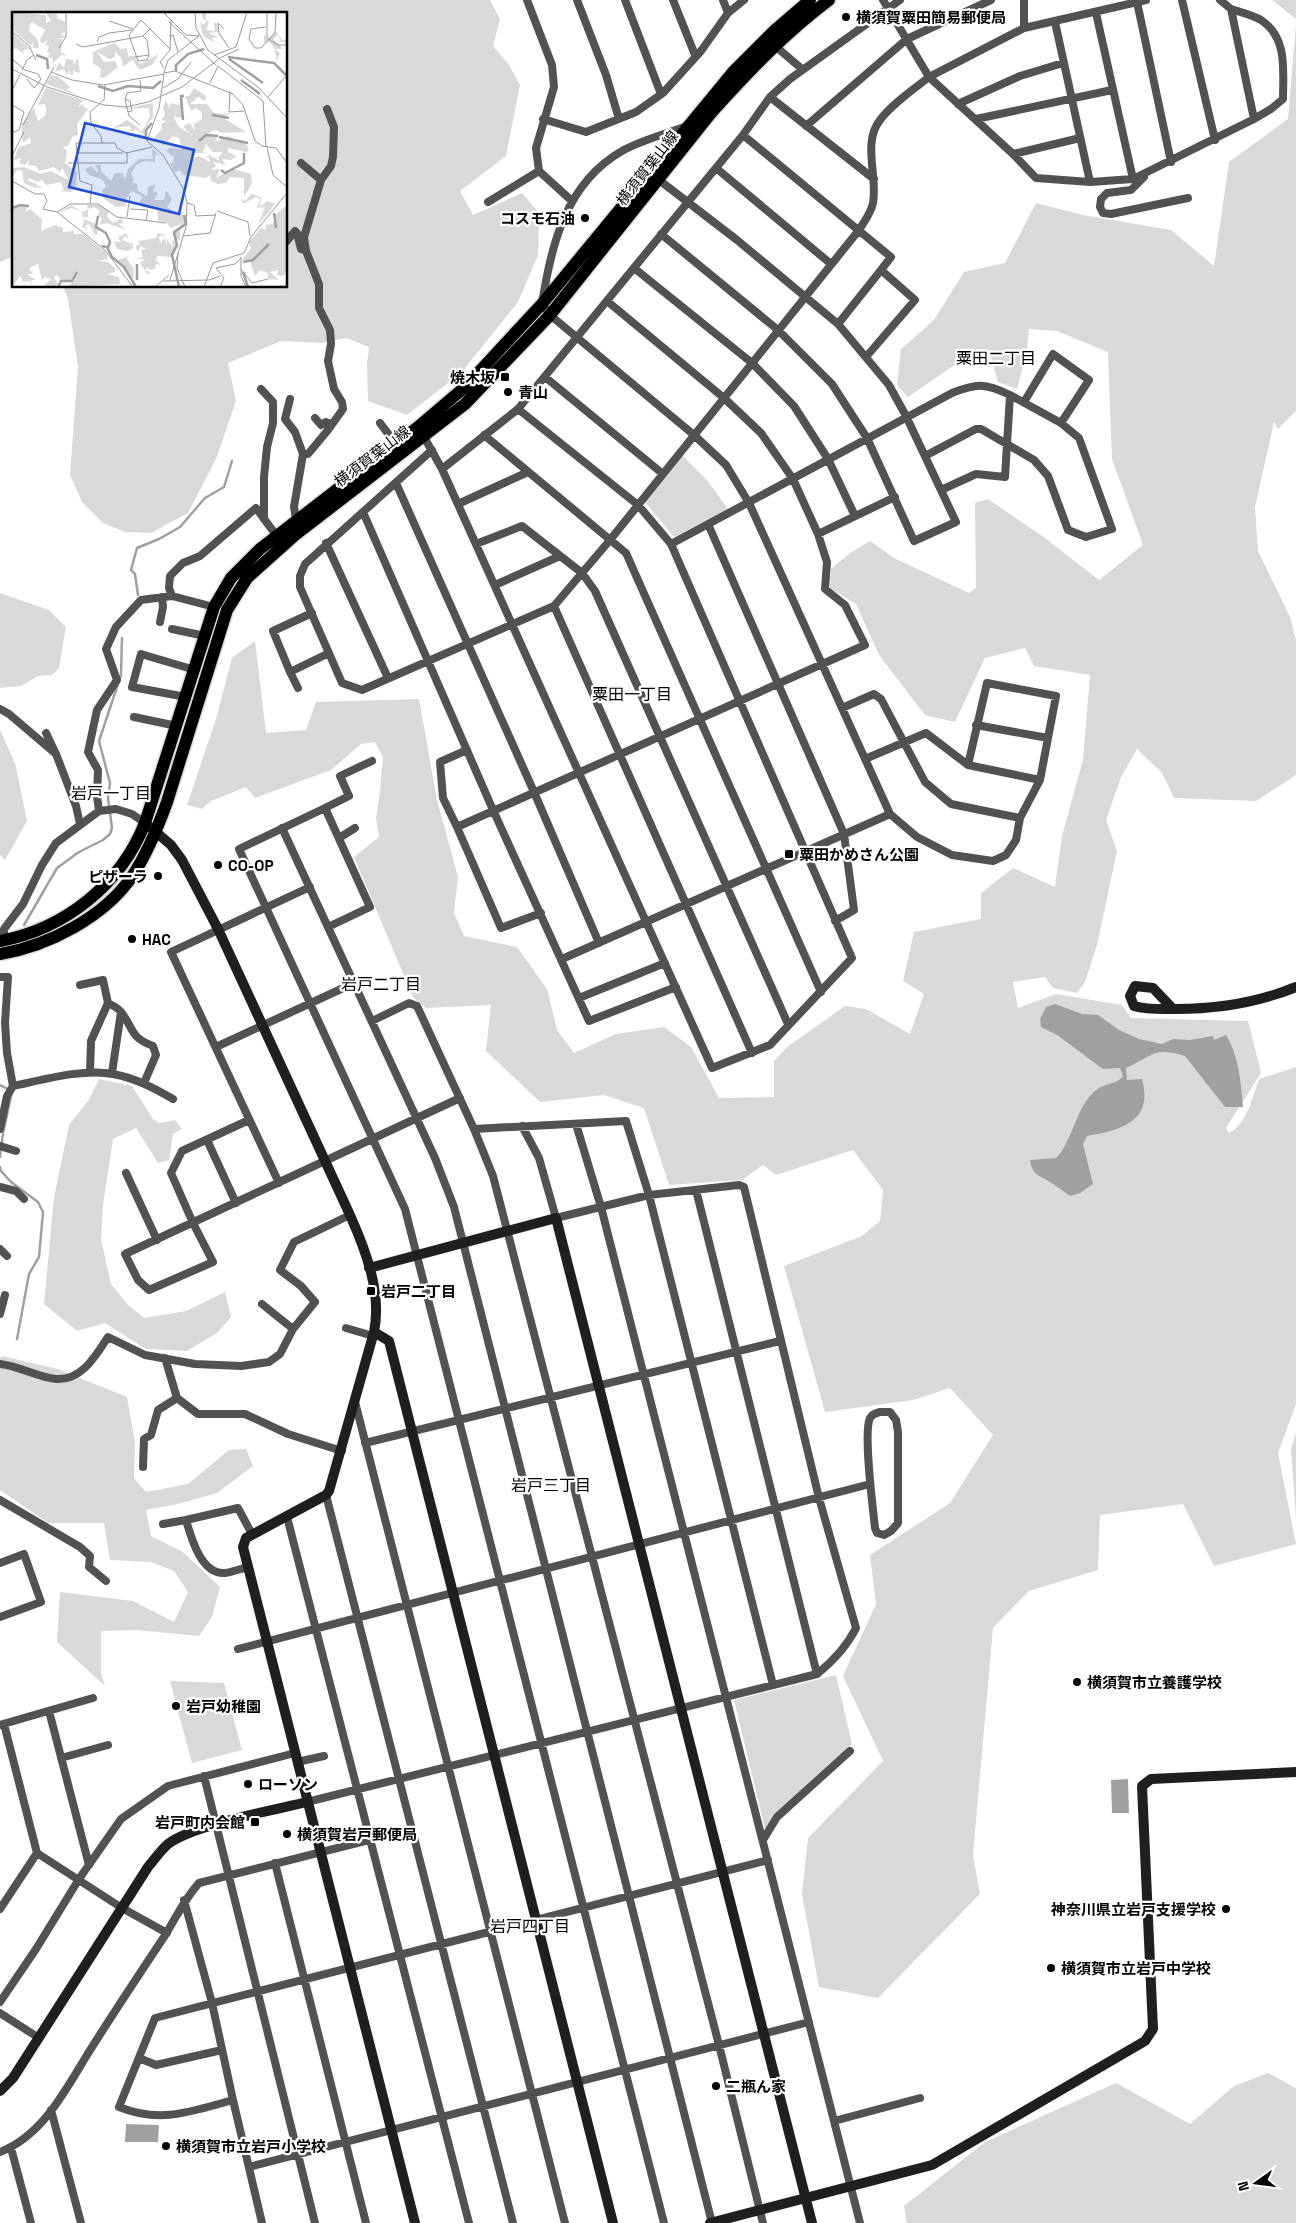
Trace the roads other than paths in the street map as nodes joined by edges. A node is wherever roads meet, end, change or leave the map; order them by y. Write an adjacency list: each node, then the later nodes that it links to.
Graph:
1 (527, 0): 37 (street)
2 (577, 0): 34 (street)
3 (625, 0): 29 (street)
4 (673, 0): 24 (street)
5 (724, 0): 18 (street)
6 (744, 0): 18 (street)
7 (810, 0): 38 (main road, 横須賀葉山線)
8 (829, 0): 23 (main road, 横須賀葉山線)
9 (900, 0): 16 (street)
10 (991, 0): 22 (street)
11 (1024, 0): 21 (street)
12 (1146, 0): 15 (street)
13 (1182, 0): 42 (street)
14 (1220, 0): 17 (street)
15 (1138, 2): 19 (street); 46 (street)
16 (885, 4): 22 (street); 26 (street)
17 (1231, 9): 36 (street); 36 (street)
18 (728, 12): 24 (street)
19 (1096, 13): 20 (street); 28 (street)
20 (1055, 22): 21 (street); 25 (street)
21 (1024, 28): 27 (street)
22 (907, 39): 27 (street); 39 (street)
23 (774, 45): 26 (street); 54 (main road, 横須賀葉山線)
24 (695, 55): 29 (street)
25 (1064, 63): 31 (street); 32 (street)
26 (802, 69): 30 (street)
27 (929, 77): 32 (street); 51 (street)
28 (1112, 90): 31 (street); 52 (street)
29 (661, 94): 34 (street)
30 (770, 97): 39 (street); 40 (street)
31 (1071, 99): 35 (street); 41 (street)
32 (958, 104): 35 (street)
33 (328, 110): 44 (street)
34 (619, 119): 37 (street)
35 (976, 119): 45 (street)
36 (1254, 119): 42 (street)
37 (544, 120): 49 (street)
38 (688, 125): 57 (street); 69 (main road, 横須賀葉山線)
39 (806, 126): 51 (street)
40 (743, 135): 48 (street); 60 (street)
41 (1080, 138): 45 (street); 55 (street)
42 (1215, 140): 46 (street)
43 (341, 142): 44 (street)
44 (332, 144): 53 (street)
45 (1013, 154): 55 (street)
46 (1171, 162): 50 (street)
47 (301, 163): 53 (street)
48 (716, 168): 59 (street); 64 (street)
49 (539, 171): 57 (street); 58 (street)
50 (1151, 171): 52 (street); 56 (street)
51 (874, 179): 60 (street)
52 (1133, 179): 55 (street)
53 (322, 180): 63 (street)
54 (658, 180): 59 (street); 70 (main road, 横須賀葉山線)
55 (1090, 182)
56 (1188, 198)
57 (572, 201): 69 (street)
58 (488, 202)
59 (686, 203): 61 (street); 67 (street)
60 (859, 230): 64 (street); 66 (street)
61 (661, 234): 65 (street); 72 (street)
62 (288, 239): 63 (street)
63 (306, 251): 87 (street)
64 (831, 264): 67 (street)
65 (634, 268): 68 (street); 75 (street)
66 (881, 270): 71 (street); 74 (street)
67 (804, 297): 71 (street); 72 (street)
68 (607, 301): 73 (street); 79 (street)
69 (542, 304): 70 (street); 92 (main road, 横須賀葉山線)
70 (550, 315): 73 (street); 90 (main road, 横須賀葉山線)
71 (838, 324): 74 (street)
72 (778, 330): 75 (street); 91 (street)
73 (577, 338): 76 (street); 89 (street)
74 (866, 357): 83 (street)
75 (752, 363): 79 (street); 97 (street)
76 (545, 377): 82 (street); 100 (street)
77 (260, 389): 110 (street)
78 (1010, 395): 81 (street); 83 (street); 93 (street)
79 (724, 398): 89 (street); 101 (street)
80 (290, 399): 95 (street)
81 (1024, 402): 86 (street); 86 (street)
82 (518, 409): 88 (street); 107 (street)
83 (906, 416): 91 (street); 96 (street)
84 (315, 418): 87 (street)
85 (380, 423): 92 (street)
86 (1060, 424): 93 (street)
87 (328, 430): 95 (street)
88 (484, 435): 98 (street); 99 (street)
89 (694, 435): 100 (street); 105 (street)
90 (424, 437): 94 (street); 171 (main road, 横須賀葉山線)
91 (867, 438): 97 (street); 104 (street)
92 (396, 444): 111 (main road, 横須賀葉山線)
93 (1008, 444): 96 (street); 103 (street)
94 (432, 450): 98 (street); 102 (street)
95 (304, 454): 111 (street)
96 (926, 456): 103 (street)
97 (828, 459): 101 (street); 109 (street)
98 (442, 468): 106 (street)
99 (528, 472): 106 (street); 115 (street)
100 (663, 474): 107 (street)
101 (793, 479): 105 (street); 113 (street)
102 (396, 483): 108 (street); 131 (street)
103 (941, 490): 104 (street)
104 (895, 497): 109 (street)
105 (749, 503): 112 (street); 134 (street)
106 (458, 504): 117 (street)
107 (638, 505): 115 (street); 118 (street)
108 (363, 512): 116 (street); 133 (street)
109 (854, 516): 113 (street)
110 (264, 519): 114 (street); 122 (street)
111 (296, 519): 114 (main road, 横須賀葉山線)
112 (708, 524): 118 (street); 138 (street)
113 (818, 534): 134 (street)
114 (276, 535): 125 (main road, 横須賀葉山線)
115 (610, 540): 120 (street); 145 (street)
116 (326, 543): 126 (street); 137 (street)
117 (476, 544): 119 (street); 121 (street)
118 (670, 544): 141 (street)
119 (560, 556): 120 (street); 121 (street)
120 (582, 573): 124 (street); 149 (street)
121 (495, 585): 128 (street)
122 (172, 596): 123 (street); 125 (street)
123 (162, 597): 127 (street); 163 (street)
124 (554, 606): 128 (street); 154 (street)
125 (214, 607): 130 (main road, 横須賀葉山線)
126 (312, 614): 132 (street); 136 (street)
127 (160, 622)
128 (512, 624): 131 (street); 158 (street)
129 (172, 629): 130 (street)
130 (205, 636): 135 (main road, 横須賀葉山線)
131 (468, 643): 133 (street); 160 (street)
132 (329, 653): 136 (street); 137 (street)
133 (428, 661): 137 (street); 152 (street)
134 (822, 664): 138 (street); 142 (street)
135 (194, 670): 140 (main road, 横須賀葉山線); 140 (street)
136 (290, 672): 139 (street)
137 (388, 678)
138 (780, 685): 141 (street); 172 (street)
139 (298, 688)
140 (186, 697): 147 (main road, 横須賀葉山線)
141 (739, 702): 145 (street); 174 (street)
142 (842, 708): 151 (street); 155 (street)
143 (0, 710): 153 (street)
144 (134, 717): 147 (street)
145 (699, 720): 149 (street); 175 (street)
146 (976, 725): 150 (street); 150 (street); 157 (street)
147 (177, 726): 166 (main road, 横須賀葉山線)
148 (46, 734): 153 (street)
149 (659, 737): 154 (street); 177 (street)
150 (1048, 738): 159 (street)
151 (904, 741): 155 (street); 157 (street); 165 (street)
152 (467, 750): 162 (street); 168 (street)
153 (56, 754): 167 (street)
154 (619, 754): 158 (street); 178 (street)
155 (865, 759): 164 (street)
156 (372, 761): 161 (street)
157 (968, 766): 159 (street)
158 (579, 772): 160 (street); 182 (street)
159 (1040, 780): 165 (street)
160 (534, 792): 162 (street); 186 (street)
161 (324, 808): 169 (street); 173 (street)
162 (493, 810): 168 (street); 180 (street)
163 (99, 811): 166 (street); 167 (street)
164 (890, 814): 165 (street); 172 (street)
165 (1020, 818)
166 (145, 823): 171 (street); 185 (main road, 横須賀葉山線)
167 (80, 824): 185 (street)
168 (457, 827): 180 (street)
169 (282, 828): 176 (street); 179 (street)
170 (355, 828): 173 (street)
171 (156, 832): 184 (street); 187 (main road, 横須賀葉山線)
172 (844, 834): 174 (street); 181 (street)
173 (339, 838): 183 (street)
174 (806, 851): 175 (street); 181 (street)
175 (765, 869): 177 (street); 195 (street)
176 (310, 887): 179 (street); 183 (street)
177 (725, 887): 178 (street); 203 (street)
178 (686, 904): 182 (street); 205 (street)
179 (266, 907): 184 (street); 198 (street)
180 (541, 913): 188 (street)
181 (835, 921): 195 (street)
182 (646, 922): 186 (street); 189 (street)
183 (328, 927): 191 (street)
184 (218, 930): 202 (street); 204 (street)
185 (2, 940)
186 (598, 943): 188 (street)
187 (0, 954)
188 (562, 959): 196 (street)
189 (665, 963): 193 (street); 196 (street)
190 (0, 977): 209 (street)
191 (354, 983): 198 (street); 201 (street)
192 (80, 985): 197 (street)
193 (676, 987): 196 (street); 205 (street)
194 (1296, 987): 199 (street)
195 (821, 992): 203 (street)
196 (579, 998)
197 (108, 1003): 200 (street); 206 (street)
198 (310, 1004): 202 (street); 218 (street)
199 (1173, 1009)
200 (121, 1012): 207 (street); 208 (street)
201 (372, 1021): 210 (street); 212 (street)
202 (263, 1024): 204 (street); 222 (street)
203 (788, 1024): 205 (street)
204 (216, 1047): 213 (street)
205 (752, 1052)
206 (90, 1072): 207 (street); 209 (street)
207 (112, 1074): 208 (street)
208 (144, 1083): 211 (street)
209 (13, 1086): 216 (street)
210 (460, 1098): 212 (street); 217 (street)
211 (173, 1099)
212 (416, 1118): 218 (street); 236 (street)
213 (249, 1120): 219 (street); 224 (street)
214 (576, 1124): 215 (street); 227 (street); 230 (street)
215 (522, 1126): 217 (street); 232 (street)
216 (0, 1129)
217 (474, 1129): 234 (street)
218 (373, 1139): 222 (street); 238 (street)
219 (208, 1140): 229 (street); 233 (street)
220 (0, 1146): 221 (street)
221 (16, 1151)
222 (326, 1161): 224 (street); 231 (street)
223 (126, 1173): 235 (street)
224 (279, 1183): 229 (street)
225 (0, 1187): 228 (street)
226 (696, 1190): 227 (street); 247 (street); 248 (street)
227 (649, 1195): 230 (street); 250 (street)
228 (24, 1199)
229 (236, 1203): 233 (street)
230 (601, 1207): 232 (street); 252 (street)
231 (350, 1215): 240 (street); 245 (street)
232 (556, 1218): 234 (street); 253 (street)
233 (193, 1223): 235 (street); 235 (street)
234 (508, 1231): 236 (street); 254 (street)
235 (156, 1240)
236 (463, 1243): 238 (street); 257 (street)
237 (0, 1248): 239 (street)
238 (418, 1255): 240 (street); 258 (street)
239 (7, 1256)
240 (369, 1268): 246 (street)
241 (5, 1295): 243 (street)
242 (262, 1304): 245 (street)
243 (0, 1314)
244 (346, 1328): 246 (street)
245 (293, 1329): 249 (street)
246 (373, 1334): 256 (street); 259 (street)
247 (780, 1341): 248 (street); 265 (street)
248 (736, 1352): 250 (street); 267 (street)
249 (166, 1358): 251 (street); 255 (street)
250 (692, 1362): 252 (street); 270 (street)
251 (0, 1364)
252 (644, 1374): 253 (street); 272 (street)
253 (599, 1385): 254 (street); 274 (street)
254 (551, 1397): 257 (street); 275 (street)
255 (177, 1398): 261 (street); 262 (street)
256 (355, 1402): 260 (street); 261 (street)
257 (506, 1408): 258 (street); 278 (street)
258 (460, 1420): 259 (street); 279 (street)
259 (411, 1432): 260 (street); 281 (street)
260 (365, 1443): 282 (street)
261 (342, 1451): 264 (street)
262 (143, 1467)
263 (870, 1484): 263 (street); 265 (street)
264 (326, 1495): 268 (street); 283 (street)
265 (820, 1498): 267 (street); 288 (street)
266 (0, 1500): 280 (street)
267 (775, 1509): 270 (street); 288 (street)
268 (287, 1517): 273 (street); 285 (street)
269 (186, 1520): 271 (street); 273 (street); 277 (street)
270 (731, 1520): 272 (street); 289 (street)
271 (163, 1524)
272 (684, 1533): 274 (street); 290 (street)
273 (252, 1534): 277 (street)
274 (640, 1544): 275 (street); 292 (street)
275 (592, 1556): 278 (street); 294 (street)
276 (0, 1564): 284 (street)
277 (248, 1567): 286 (street)
278 (546, 1568): 279 (street); 296 (street)
279 (500, 1580): 281 (street); 297 (street)
280 (106, 1581)
281 (452, 1593): 282 (street); 300 (street)
282 (407, 1604): 283 (street); 304 (street)
283 (358, 1617): 285 (street); 307 (street)
284 (0, 1618)
285 (315, 1628): 286 (street); 308 (street)
286 (267, 1641): 287 (street); 303 (street)
287 (238, 1649)
288 (817, 1674): 289 (street)
289 (773, 1685): 290 (street)
290 (726, 1697): 292 (street); 312 (street)
291 (93, 1698): 293 (street)
292 (681, 1708): 294 (street); 318 (street)
293 (49, 1711): 295 (street); 302 (street)
294 (635, 1720): 296 (street); 321 (street)
295 (2, 1724): 314 (street)
296 (588, 1732): 297 (street); 322 (street)
297 (542, 1743): 300 (street); 324 (street)
298 (108, 1745): 302 (street)
299 (850, 1752): 312 (street)
300 (494, 1755): 304 (street); 327 (street)
301 (324, 1756): 303 (street)
302 (61, 1758): 317 (street)
303 (296, 1758): 306 (street); 309 (street)
304 (448, 1766): 307 (street); 328 (street)
305 (1296, 1772): 361 (street)
306 (204, 1776): 310 (street); 317 (street)
307 (399, 1779): 308 (street); 330 (street)
308 (357, 1789): 309 (street); 311 (street)
309 (307, 1802): 310 (street); 313 (street)
310 (216, 1825): 319 (street); 325 (street)
311 (369, 1840): 313 (street); 331 (street)
312 (763, 1840): 315 (street)
313 (320, 1852): 316 (street); 332 (street)
314 (37, 1853): 320 (street); 326 (street)
315 (768, 1860): 318 (street); 338 (street)
316 (275, 1863): 319 (street); 333 (street)
317 (89, 1865): 320 (street)
318 (723, 1872): 321 (street); 339 (street)
319 (228, 1875): 323 (street); 334 (street)
320 (79, 1879): 325 (street); 335 (street)
321 (678, 1883): 322 (street); 341 (street)
322 (629, 1896): 324 (street); 344 (street)
323 (184, 1900): 329 (street); 336 (street)
324 (584, 1907): 327 (street); 345 (street)
325 (122, 1908): 329 (street); 340 (street)
326 (0, 1909)
327 (536, 1920): 328 (street); 346 (street)
328 (490, 1931): 330 (street); 348 (street)
329 (167, 1933): 352 (street)
330 (441, 1944): 331 (street); 351 (street)
331 (400, 1955): 332 (street); 353 (street)
332 (350, 1968): 333 (street); 355 (street)
333 (304, 1979): 334 (street); 356 (street)
334 (258, 1991): 336 (street); 359 (street)
335 (0, 2002)
336 (212, 2003): 342 (street); 343 (street)
337 (0, 2013): 340 (street)
338 (809, 2022): 339 (street); 354 (street)
339 (764, 2034): 341 (street); 362 (street)
340 (39, 2038): 347 (street)
341 (719, 2045): 344 (street); 363 (street)
342 (222, 2050): 343 (street); 350 (street)
343 (139, 2058): 350 (street)
344 (670, 2058): 345 (street); 375 (street)
345 (625, 2069): 346 (street); 374 (street)
346 (577, 2082): 348 (street); 373 (street)
347 (0, 2091)
348 (532, 2094): 351 (street); 372 (street)
349 (920, 2098): 354 (street)
350 (233, 2100): 360 (street)
351 (483, 2106): 353 (street); 371 (street)
352 (51, 2110): 357 (street); 365 (street)
353 (441, 2117): 355 (street); 370 (street)
354 (834, 2121): 361 (street)
355 (392, 2130): 356 (street); 369 (street)
356 (346, 2142): 359 (street); 368 (street)
357 (11, 2148): 358 (street); 364 (street)
358 (0, 2152)
359 (298, 2154): 360 (street); 367 (street)
360 (249, 2166): 366 (street)
361 (851, 2187): 362 (street); 378 (street)
362 (806, 2199): 363 (street); 377 (street)
363 (760, 2210): 375 (street); 376 (street)
364 (30, 2223)
365 (81, 2223)
366 (262, 2223)
367 (315, 2223)
368 (366, 2223)
369 (415, 2223)
370 (468, 2223)
371 (513, 2223)
372 (565, 2223)
373 (613, 2223)
374 (664, 2223)
375 (711, 2223)
376 (763, 2223)
377 (812, 2223)
378 (860, 2223)

